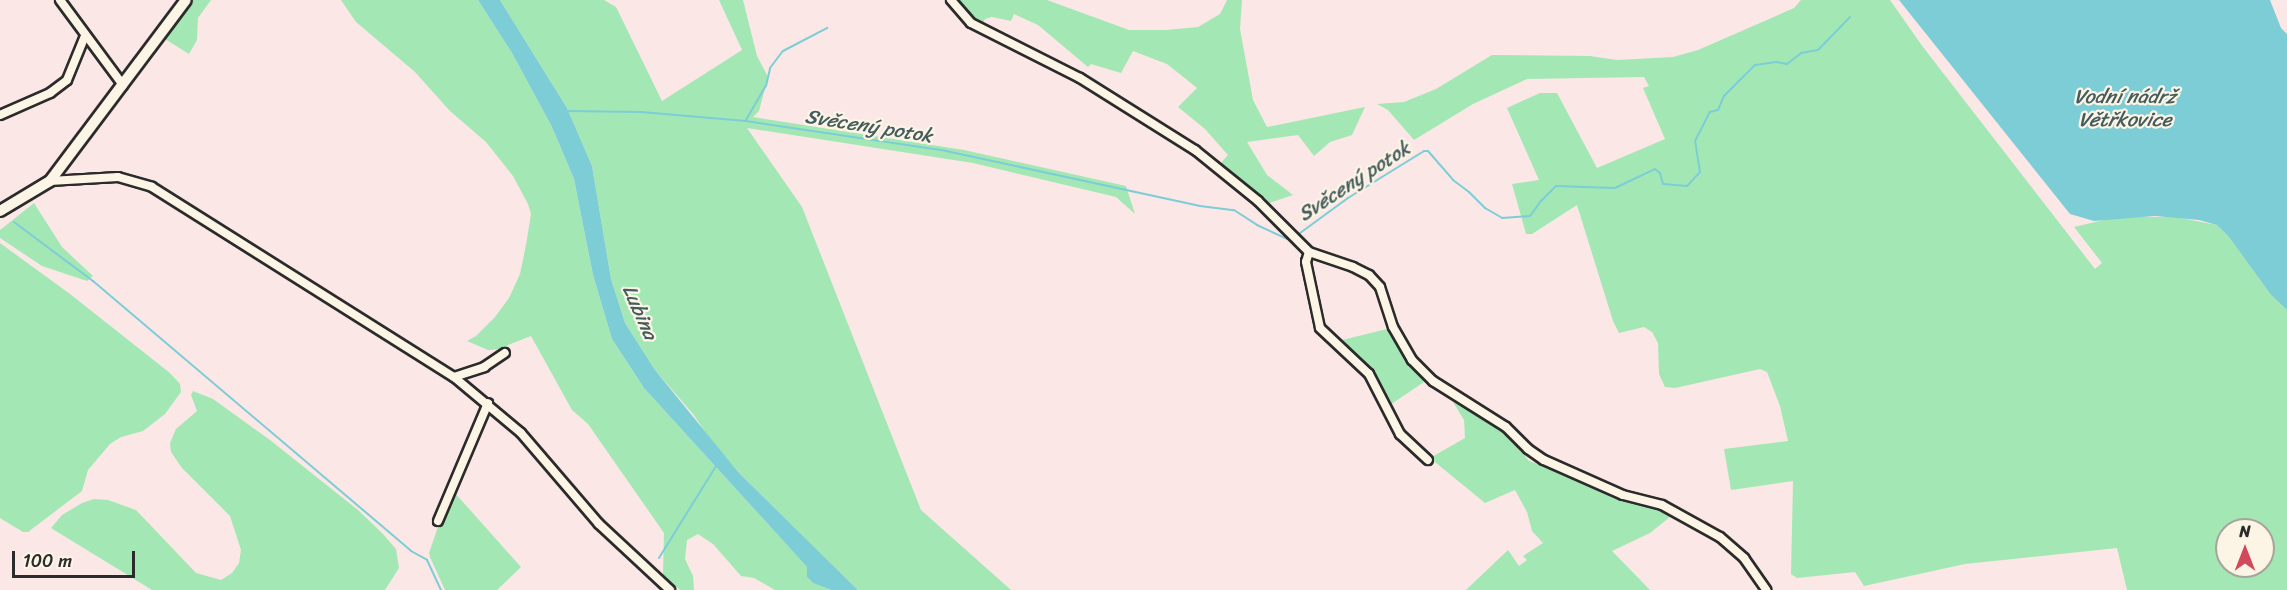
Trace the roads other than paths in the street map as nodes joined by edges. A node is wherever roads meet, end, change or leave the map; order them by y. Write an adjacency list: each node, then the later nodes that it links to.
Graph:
1 (60, 0): 4 (street)
2 (186, 0): 5 (street)
3 (951, 0): 9 (street)
4 (85, 36): 5 (street); 6 (street)
5 (123, 85): 7 (street)
6 (0, 115)
7 (50, 181): 8 (street); 11 (street)
8 (0, 211)
9 (1309, 252): 13 (street); 16 (street)
10 (505, 353): 11 (street)
11 (454, 377): 12 (street)
12 (488, 402): 14 (street); 15 (street)
13 (1428, 460)
14 (438, 521)
15 (670, 590)
16 (1766, 590)

